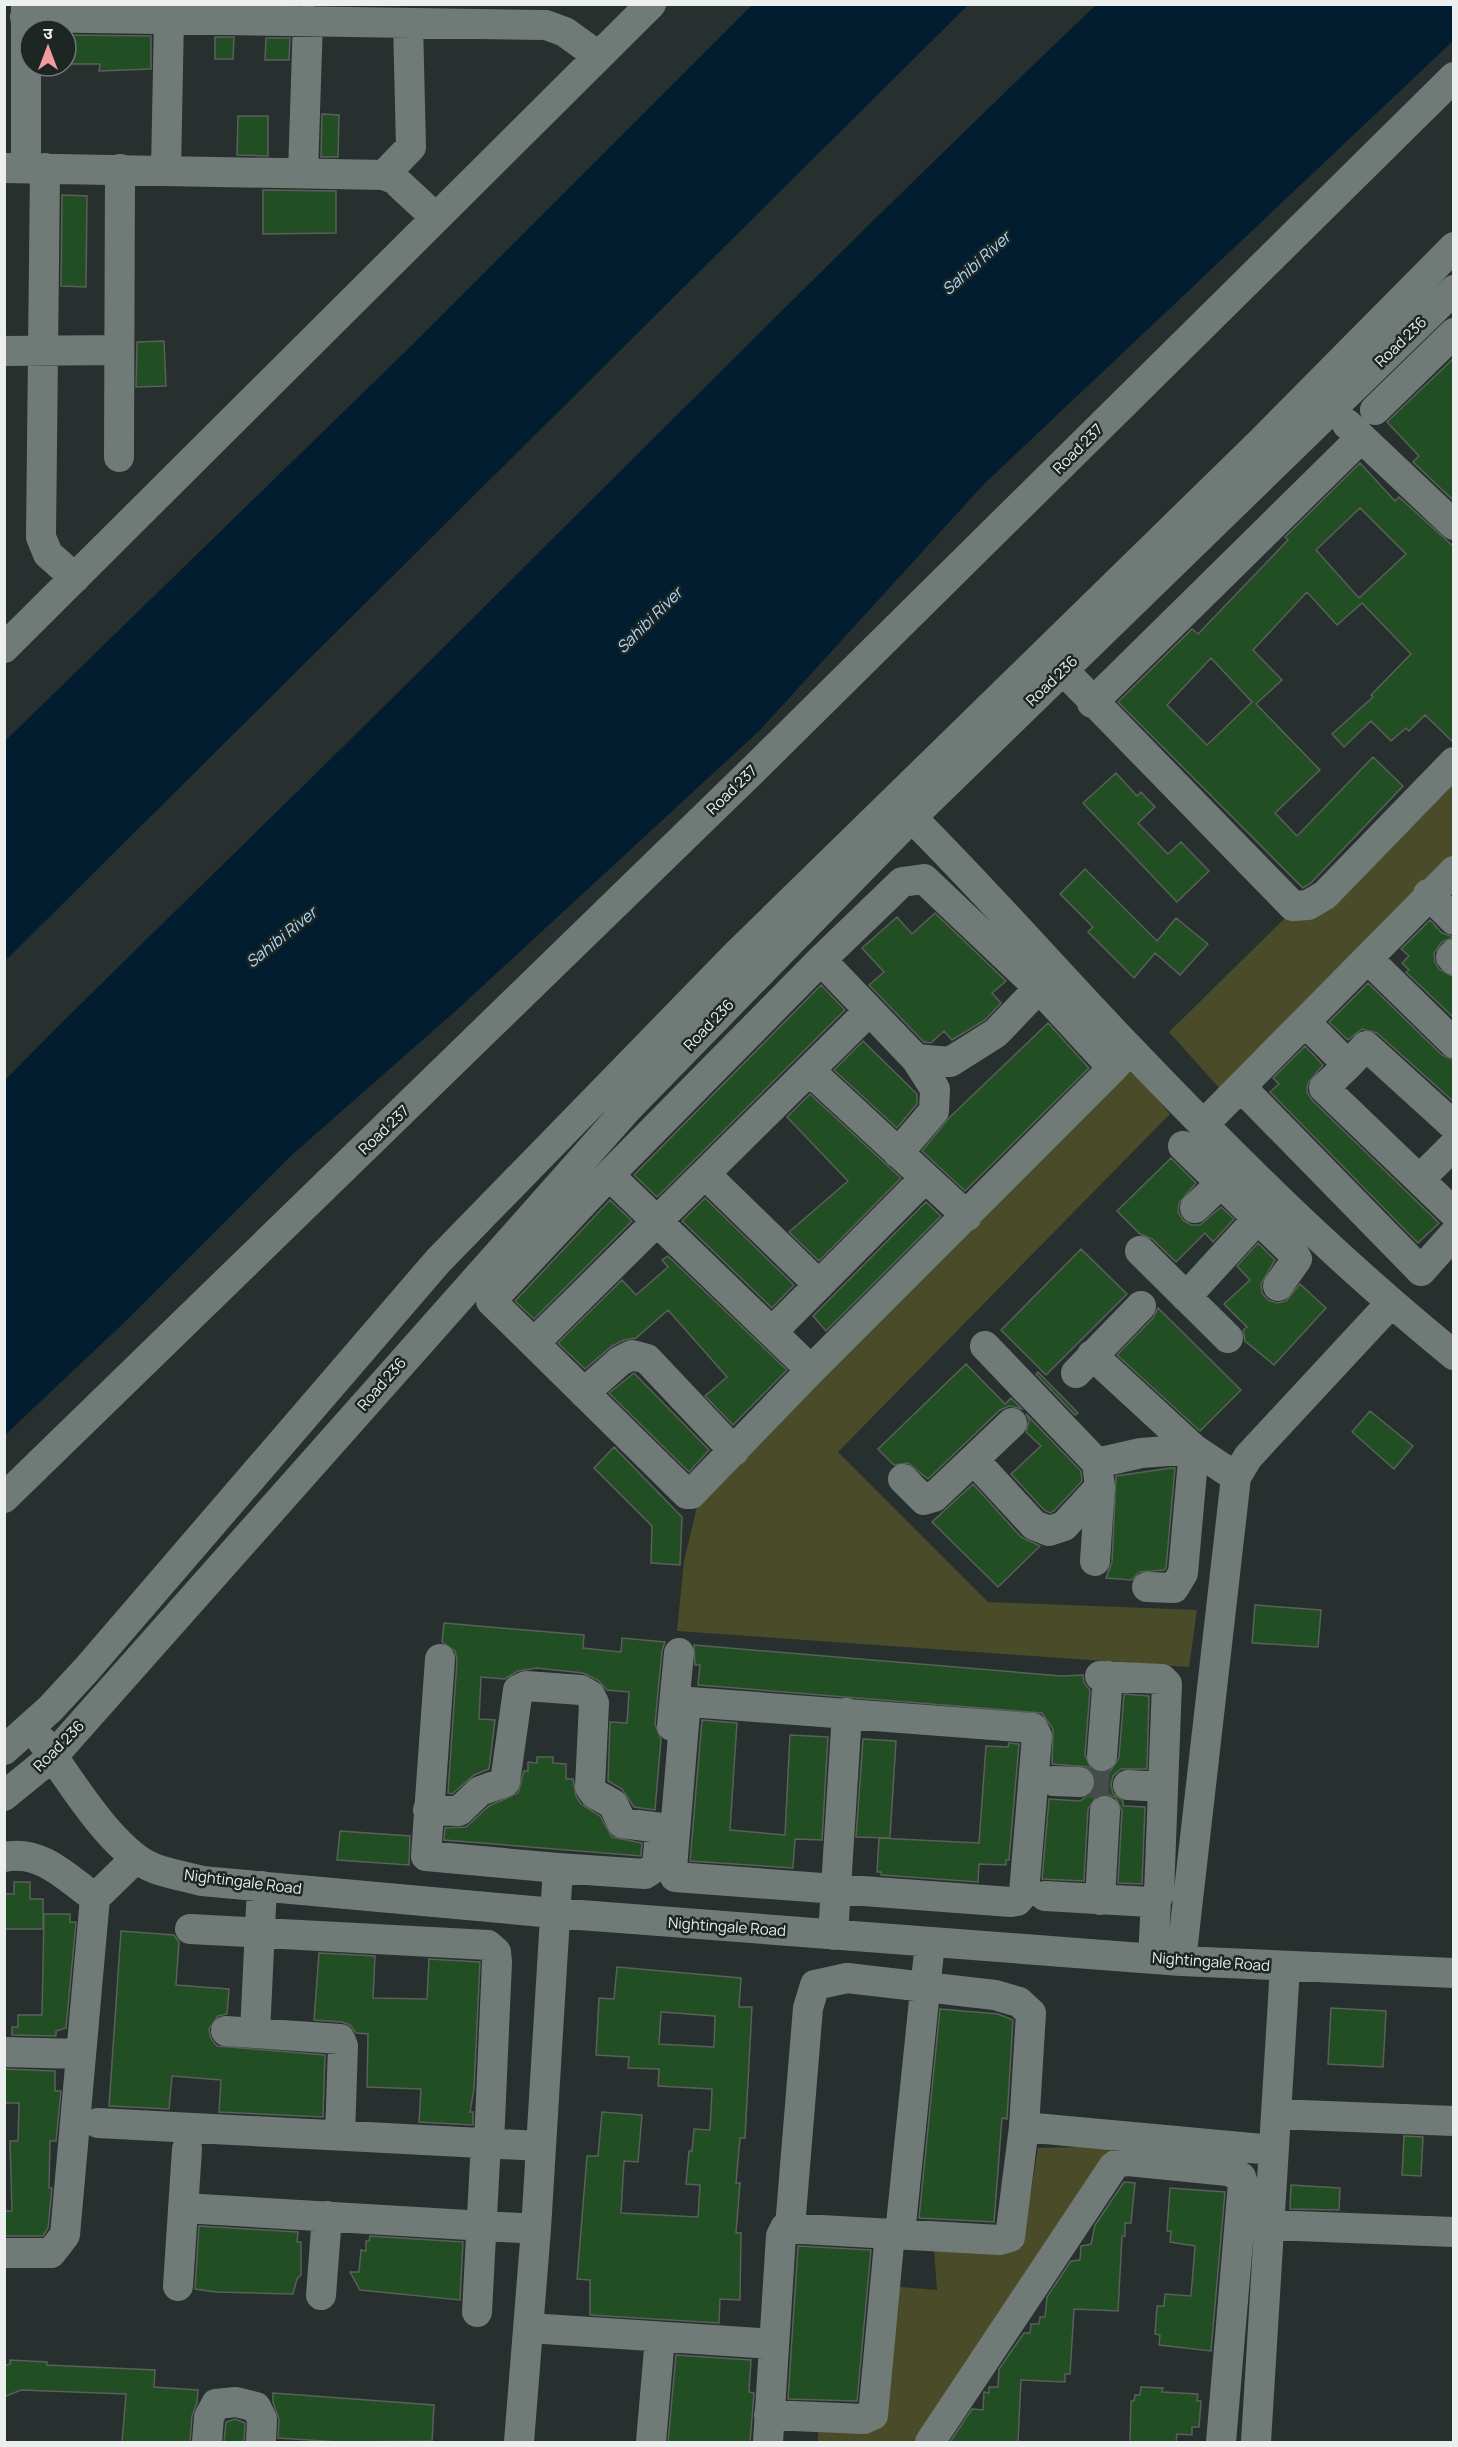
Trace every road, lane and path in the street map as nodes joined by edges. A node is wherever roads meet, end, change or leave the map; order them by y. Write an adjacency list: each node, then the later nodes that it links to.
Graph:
1 (651, 4): 6 (street)
2 (26, 11): 3 (street); 8 (street)
3 (169, 18): 4 (street); 10 (street)
4 (308, 21): 5 (street); 11 (street)
5 (408, 22): 6 (street); 12 (street)
6 (598, 56): 13 (street)
7 (1454, 77): 83 (street, Road 237)
8 (25, 168): 9 (street); 19 (street)
9 (120, 169): 10 (street); 17 (street)
10 (166, 170): 11 (street)
11 (303, 173): 12 (street)
12 (384, 175): 13 (street)
13 (436, 218): 25 (street)
14 (1454, 247): 30 (street)
15 (1454, 290): 20 (street, Road 236)
16 (1454, 333): 21 (street)
17 (119, 350): 19 (street); 23 (street)
18 (4, 351): 19 (street)
19 (43, 351): 25 (street)
20 (1332, 408): 22 (street); 27 (street, Road 236)
21 (1375, 410)
22 (1361, 438): 24 (street); 28 (street)
23 (119, 457)
24 (1454, 525)
25 (75, 578): 26 (street)
26 (4, 648)
27 (1063, 670): 28 (street); 30 (street, Road 236)
28 (1092, 703): 29 (street)
29 (1454, 762)
30 (903, 808): 42 (street); 89 (street); 91 (street, Road 236)
31 (1454, 871): 32 (street)
32 (1428, 894): 33 (street); 35 (street)
33 (1454, 920)
34 (1454, 954): 37 (street)
35 (1368, 959): 40 (street); 41 (street)
36 (821, 960): 38 (street); 39 (street); 53 (street)
37 (1454, 960)
38 (1038, 988): 42 (street); 43 (street)
39 (869, 1011): 43 (street); 45 (street)
40 (1305, 1022): 44 (street); 46 (street)
41 (1454, 1043)
42 (1121, 1058): 47 (street); 60 (street)
43 (916, 1059): 51 (street)
44 (1348, 1065): 48 (street); 55 (street)
45 (810, 1071): 51 (street); 52 (street)
46 (1241, 1087): 47 (street); 62 (street)
47 (1204, 1124): 57 (street)
48 (1454, 1126)
49 (1454, 1145): 55 (street)
50 (1183, 1146): 56 (street)
51 (898, 1153): 54 (street)
52 (705, 1174): 61 (street); 64 (street)
53 (609, 1175): 61 (street); 71 (street)
54 (925, 1178): 60 (street); 64 (street)
55 (1420, 1179): 59 (street)
56 (1221, 1182): 57 (street); 58 (street)
57 (1267, 1207): 65 (street); 66 (street); 67 (street)
58 (1195, 1208)
59 (1454, 1213)
60 (967, 1216): 74 (street)
61 (657, 1220): 69 (street); 71 (street)
62 (1454, 1234)
63 (1140, 1251): 66 (street)
64 (819, 1285): 69 (street)
65 (1278, 1286)
66 (1186, 1297): 70 (street)
67 (1390, 1304): 73 (street); 81 (street)
68 (1141, 1305): 77 (street)
69 (772, 1332): 74 (street)
70 (1228, 1338)
71 (534, 1344): 75 (street)
72 (985, 1346): 80 (street)
73 (1454, 1355)
74 (811, 1370): 78 (street)
75 (584, 1393): 78 (street); 78 (street)
76 (1012, 1423): 79 (street)
77 (1194, 1449): 80 (street); 81 (street); 85 (street)
78 (734, 1451)
79 (974, 1460): 80 (street); 82 (street)
80 (1099, 1475): 84 (street)
81 (1236, 1477): 113 (street)
82 (903, 1479)
83 (4, 1498)
84 (1095, 1561)
85 (1147, 1587)
86 (680, 1653): 98 (street)
87 (440, 1659): 96 (street)
88 (847, 1713): 103 (street); 103 (street); 103 (street)
89 (32, 1726): 90 (street); 91 (street, Nightingale Road)
90 (4, 1750)
91 (53, 1756): 95 (street, Road 236); 100 (street, Nightingale Road)
92 (1102, 1756): 94 (street)
93 (1128, 1785): 94 (street)
94 (1164, 1787): 107 (street)
95 (4, 1796)
96 (428, 1810): 98 (street); 101 (street)
97 (1105, 1811): 106 (street)
98 (661, 1828): 101 (street)
99 (4, 1857): 105 (street)
100 (136, 1858): 102 (street, Nightingale Road); 105 (street)
101 (558, 1868): 108 (street)
102 (262, 1886): 108 (street, Nightingale Road); 110 (street)
103 (836, 1889): 111 (street)
104 (1045, 1896): 106 (street)
105 (95, 1898): 118 (street)
106 (1100, 1900): 107 (street)
107 (1156, 1900): 113 (street)
108 (554, 1913): 111 (street, Nightingale Road); 124 (street)
109 (190, 1929): 110 (street)
110 (260, 1932): 123 (street); 127 (street)
111 (832, 1935): 112 (street, Nightingale Road)
112 (930, 1942): 113 (street, Nightingale Road); 116 (street)
113 (1167, 1959): 114 (street, Nightingale Road)
114 (1285, 1967): 115 (street, Nightingale Road); 119 (street)
115 (1454, 1973)
116 (925, 1987): 122 (street); 132 (street); 135 (street)
117 (4, 2052): 118 (street)
118 (81, 2054): 136 (street)
119 (1276, 2114): 120 (street); 126 (street)
120 (1454, 2121)
121 (98, 2123): 123 (street)
122 (1024, 2127): 126 (street); 135 (street)
123 (340, 2135): 127 (street)
124 (540, 2146): 127 (street); 133 (street)
125 (187, 2149): 128 (street)
126 (1273, 2150): 130 (street)
127 (487, 2151): 131 (street)
128 (183, 2208): 129 (street); 137 (street)
129 (327, 2216): 131 (street); 138 (street)
130 (1269, 2224): 134 (street); 144 (street)
131 (482, 2226): 133 (street); 139 (street)
132 (790, 2227): 135 (street); 142 (street)
133 (536, 2229): 140 (street)
134 (1454, 2232)
135 (895, 2234): 145 (street)
136 (4, 2253)
137 (178, 2286)
138 (321, 2295)
139 (477, 2312)
140 (528, 2328): 141 (street); 148 (street)
141 (660, 2337): 142 (street); 149 (street)
142 (774, 2344): 145 (street)
143 (1228, 2371): 144 (street); 150 (street); 151 (street)
144 (1260, 2371): 152 (street)
145 (769, 2429)
146 (207, 2442): 147 (street)
147 (261, 2442)
148 (519, 2442)
149 (651, 2442)
150 (930, 2442)
151 (1221, 2442)
152 (1256, 2442)

